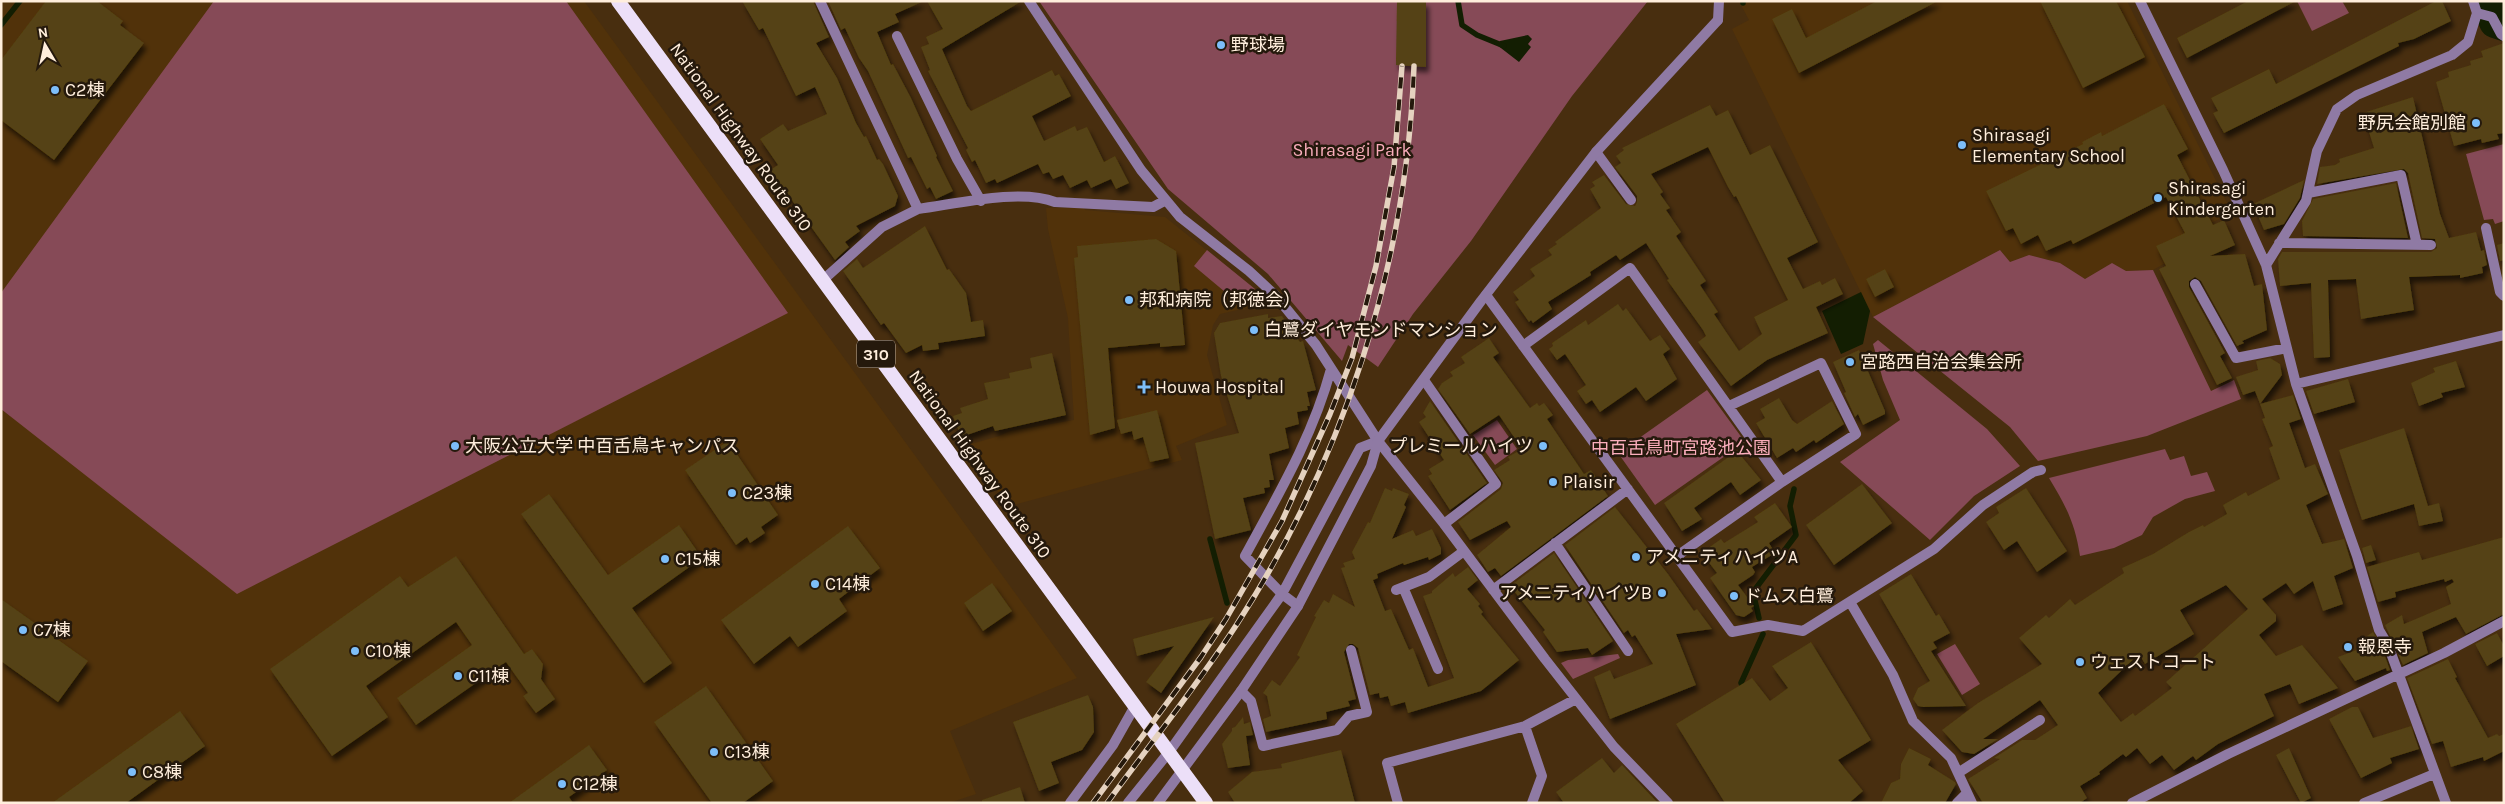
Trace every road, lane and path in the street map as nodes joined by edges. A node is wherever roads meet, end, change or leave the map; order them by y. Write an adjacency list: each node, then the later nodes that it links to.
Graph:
1 (618, 1): 21 (highway, National Highway Route 310 / 310)
2 (820, 1): 15 (street)
3 (1029, 1): 12 (street)
4 (1719, 1): 10 (street)
5 (2140, 1): 20 (street)
6 (2473, 1): 7 (street)
7 (2477, 13): 8 (street); 11 (street)
8 (2502, 35)
9 (897, 36): 14 (street)
10 (1596, 152): 13 (street); 23 (street)
11 (2308, 193): 17 (street); 18 (street)
12 (1166, 200): 14 (street); 28 (street)
13 (1631, 200)
14 (981, 201): 15 (street)
15 (918, 209): 21 (street)
16 (2486, 228): 24 (street)
17 (2279, 243): 18 (street); 20 (street)
18 (2417, 245): 19 (street)
19 (2431, 245)
20 (2266, 265): 27 (street)
21 (824, 280): 51 (highway, National Highway Route 310 / 310)
22 (2195, 284): 27 (street)
23 (1486, 295): 26 (street); 29 (street)
24 (2504, 296)
25 (2504, 335): 30 (street)
26 (1523, 346): 31 (street); 35 (street)
27 (2287, 348): 30 (street)
28 (1331, 369): 32 (street); 41 (street)
29 (1424, 380): 32 (street); 36 (street)
30 (2296, 384): 48 (street)
31 (1729, 406): 34 (street); 34 (street)
32 (1378, 441): 36 (street); 41 (street); 43 (street)
33 (2041, 470): 42 (street)
34 (1782, 482): 39 (street)
35 (1628, 488): 37 (street); 39 (street)
36 (1444, 524): 38 (street)
37 (1555, 543): 40 (street); 46 (street)
38 (1464, 551): 40 (street); 47 (street)
39 (1677, 556): 42 (street)
40 (1493, 590): 50 (street)
41 (1282, 594): 43 (street); 54 (street)
42 (1850, 602): 56 (street)
43 (1298, 606): 49 (street)
44 (2504, 621): 48 (street)
45 (1351, 650): 49 (street)
46 (1628, 651)
47 (1438, 669)
48 (2400, 675): 57 (street); 68 (street)
49 (1241, 691): 55 (street)
50 (1576, 699): 53 (street); 65 (street)
51 (1135, 706): 54 (highway, National Highway Route 310 / 310); 59 (street)
52 (2040, 720): 56 (street)
53 (1525, 726): 63 (street); 64 (street)
54 (1170, 752): 55 (highway, National Highway Route 310 / 310); 60 (street)
55 (1183, 769): 61 (street); 62 (highway, National Highway Route 310 / 310)
56 (1958, 773): 58 (street)
57 (2434, 774): 69 (street); 70 (street)
58 (1967, 793): 66 (street); 67 (street)
59 (1070, 803)
60 (1128, 803)
61 (1158, 803)
62 (1206, 803)
63 (1398, 803)
64 (1532, 803)
65 (1668, 803)
66 (1957, 803)
67 (1972, 803)
68 (2132, 803)
69 (2364, 803)
70 (2446, 803)

